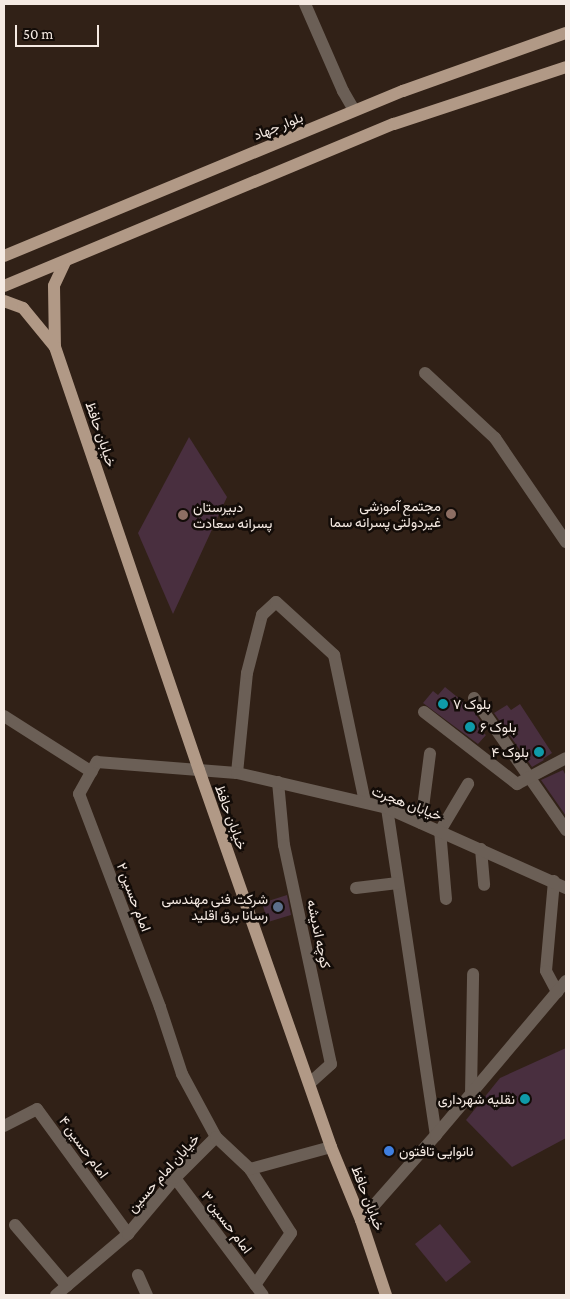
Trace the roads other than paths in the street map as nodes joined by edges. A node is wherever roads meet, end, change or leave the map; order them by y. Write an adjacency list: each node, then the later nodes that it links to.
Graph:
1 (305, 4): 4 (street)
2 (566, 33): 4 (main road, بلوار جهاد)
3 (566, 66): 6 (main road)
4 (354, 110): 5 (main road, بلوار جهاد)
5 (4, 256)
6 (65, 262): 7 (main road); 9 (main road)
7 (4, 286)
8 (4, 301): 9 (main road)
9 (55, 347): 17 (main road, خیابان حافظ)
10 (425, 374): 11 (street)
11 (566, 542)
12 (474, 698): 20 (street)
13 (424, 712): 20 (street)
14 (4, 716): 18 (street)
15 (430, 754): 25 (street)
16 (566, 758): 20 (street)
17 (199, 770): 18 (street); 19 (street, خیابان هجرت); 38 (main road, خیابان حافظ)
18 (92, 772): 42 (street, امام حسین ۲)
19 (237, 773): 21 (street, خیابان هجرت); 23 (street)
20 (528, 779): 26 (street)
21 (278, 782): 23 (street, خیابان هجرت); 38 (street, کوچه اندیشه)
22 (468, 784): 27 (street)
23 (365, 802): 24 (street, خیابان هجرت)
24 (387, 808): 25 (street, خیابان هجرت); 30 (street)
25 (421, 823): 27 (street, خیابان هجرت)
26 (566, 830)
27 (440, 831): 28 (street, خیابان هجرت); 34 (street)
28 (481, 849): 29 (street, خیابان هجرت); 31 (street)
29 (554, 881): 33 (street, خیابان هجرت); 37 (street)
30 (398, 883): 32 (street); 41 (street)
31 (484, 885)
32 (356, 888)
33 (566, 888)
34 (446, 899)
35 (473, 974): 39 (street)
36 (566, 981): 37 (street)
37 (557, 992): 39 (street)
38 (310, 1083): 43 (main road, خیابان حافظ)
39 (471, 1094): 41 (street)
40 (4, 1126): 48 (street, امام حسین ۴)
41 (436, 1136): 46 (street)
42 (216, 1137): 44 (street, خیابان امام حسین); 45 (street, خیابان امام حسین)
43 (331, 1147): 44 (street); 46 (main road, خیابان حافظ)
44 (250, 1169): 50 (street, خیابان امام حسین)
45 (175, 1178): 48 (street, خیابان امام حسین); 50 (street, امام حسین ۳)
46 (361, 1220): 53 (main road, خیابان حافظ)
47 (15, 1225): 51 (street)
48 (128, 1234): 51 (street, خیابان امام حسین)
49 (138, 1275): 52 (street)
50 (259, 1290)
51 (62, 1291)
52 (147, 1295)
53 (386, 1295)

